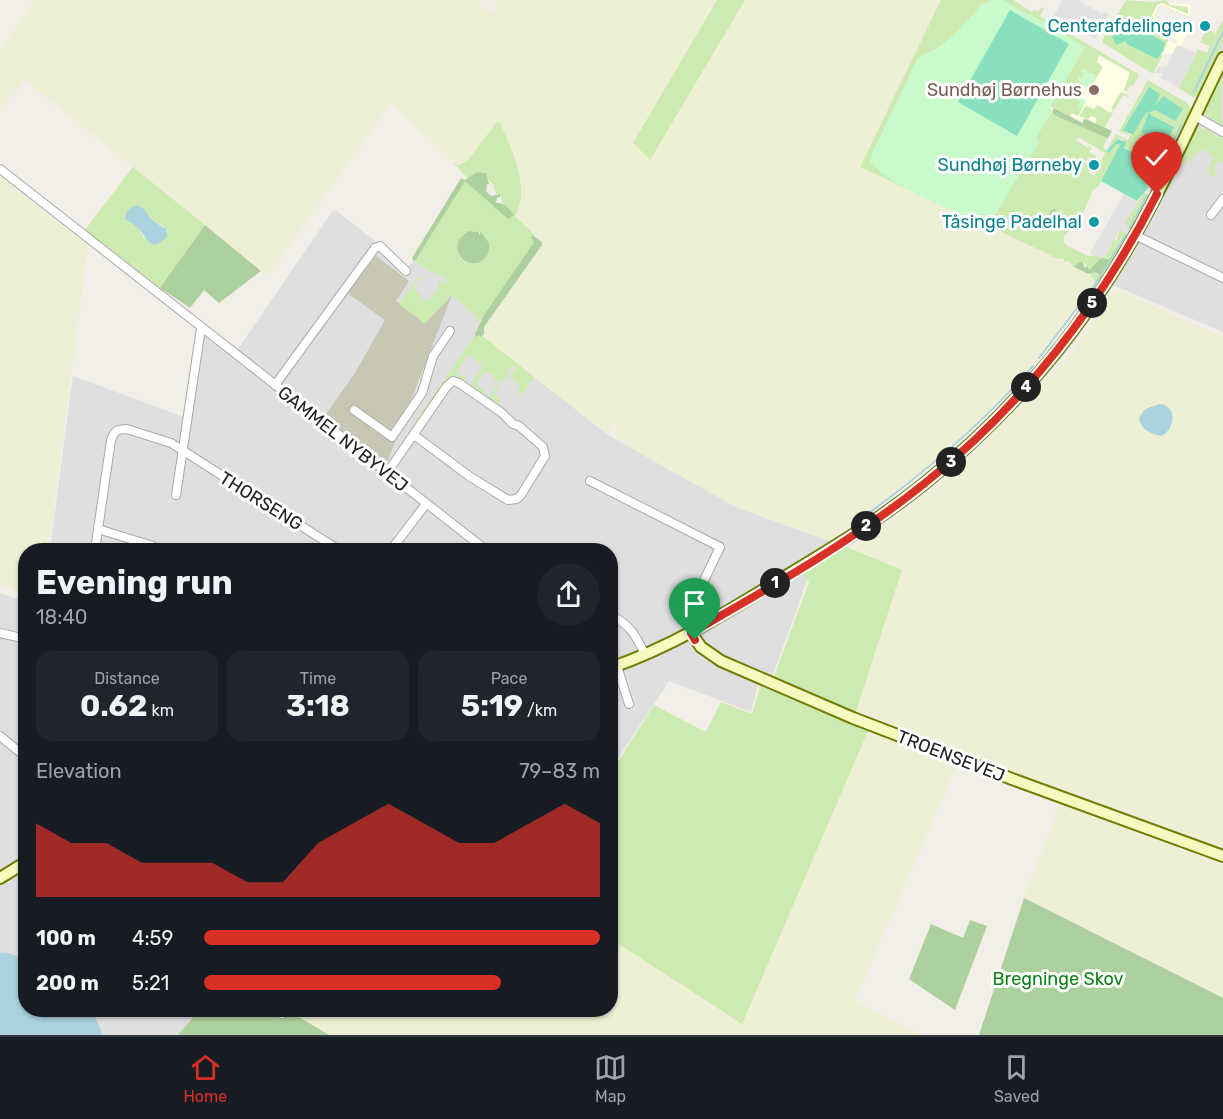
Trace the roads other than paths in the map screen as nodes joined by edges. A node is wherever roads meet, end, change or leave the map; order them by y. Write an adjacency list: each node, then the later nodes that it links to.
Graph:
1 (1223, 58): 2 (street)
2 (1195, 116): 3 (street); 7 (street)
3 (1223, 132)
4 (0, 169): 10 (street, GAMMEL NYBYVEJ)
5 (1222, 203): 6 (street)
6 (1211, 215)
7 (1135, 236): 9 (street); 28 (street)
8 (406, 271): 12 (street)
9 (1223, 278)
10 (201, 328): 12 (street, GAMMEL NYBYVEJ); 16 (street)
11 (450, 331): 14 (street)
12 (275, 385): 17 (street, GAMMEL NYBYVEJ)
13 (354, 410): 14 (street)
14 (400, 424): 15 (street)
15 (414, 434): 15 (street); 17 (street)
16 (182, 450): 19 (street); 21 (street, THORSENG); 24 (street, THORSENG)
17 (387, 473): 20 (street, GAMMEL NYBYVEJ)
18 (590, 481): 28 (street)
19 (176, 495)
20 (426, 504): 25 (street); 26 (street, GAMMEL NYBYVEJ)
21 (98, 529): 22 (street); 23 (street)
22 (96, 543)
23 (143, 543)
24 (328, 543)
25 (396, 543)
26 (477, 543)
27 (618, 619): 32 (street)
28 (712, 621): 30 (street)
29 (0, 633): 31 (street)
30 (691, 633): 32 (street); 38 (street, TROENSEVEJ)
31 (18, 637)
32 (645, 655): 33 (street)
33 (618, 665)
34 (618, 676): 35 (street)
35 (630, 704)
36 (0, 736): 37 (street)
37 (18, 751)
38 (1223, 856)
39 (18, 867): 40 (street)
40 (0, 878)

